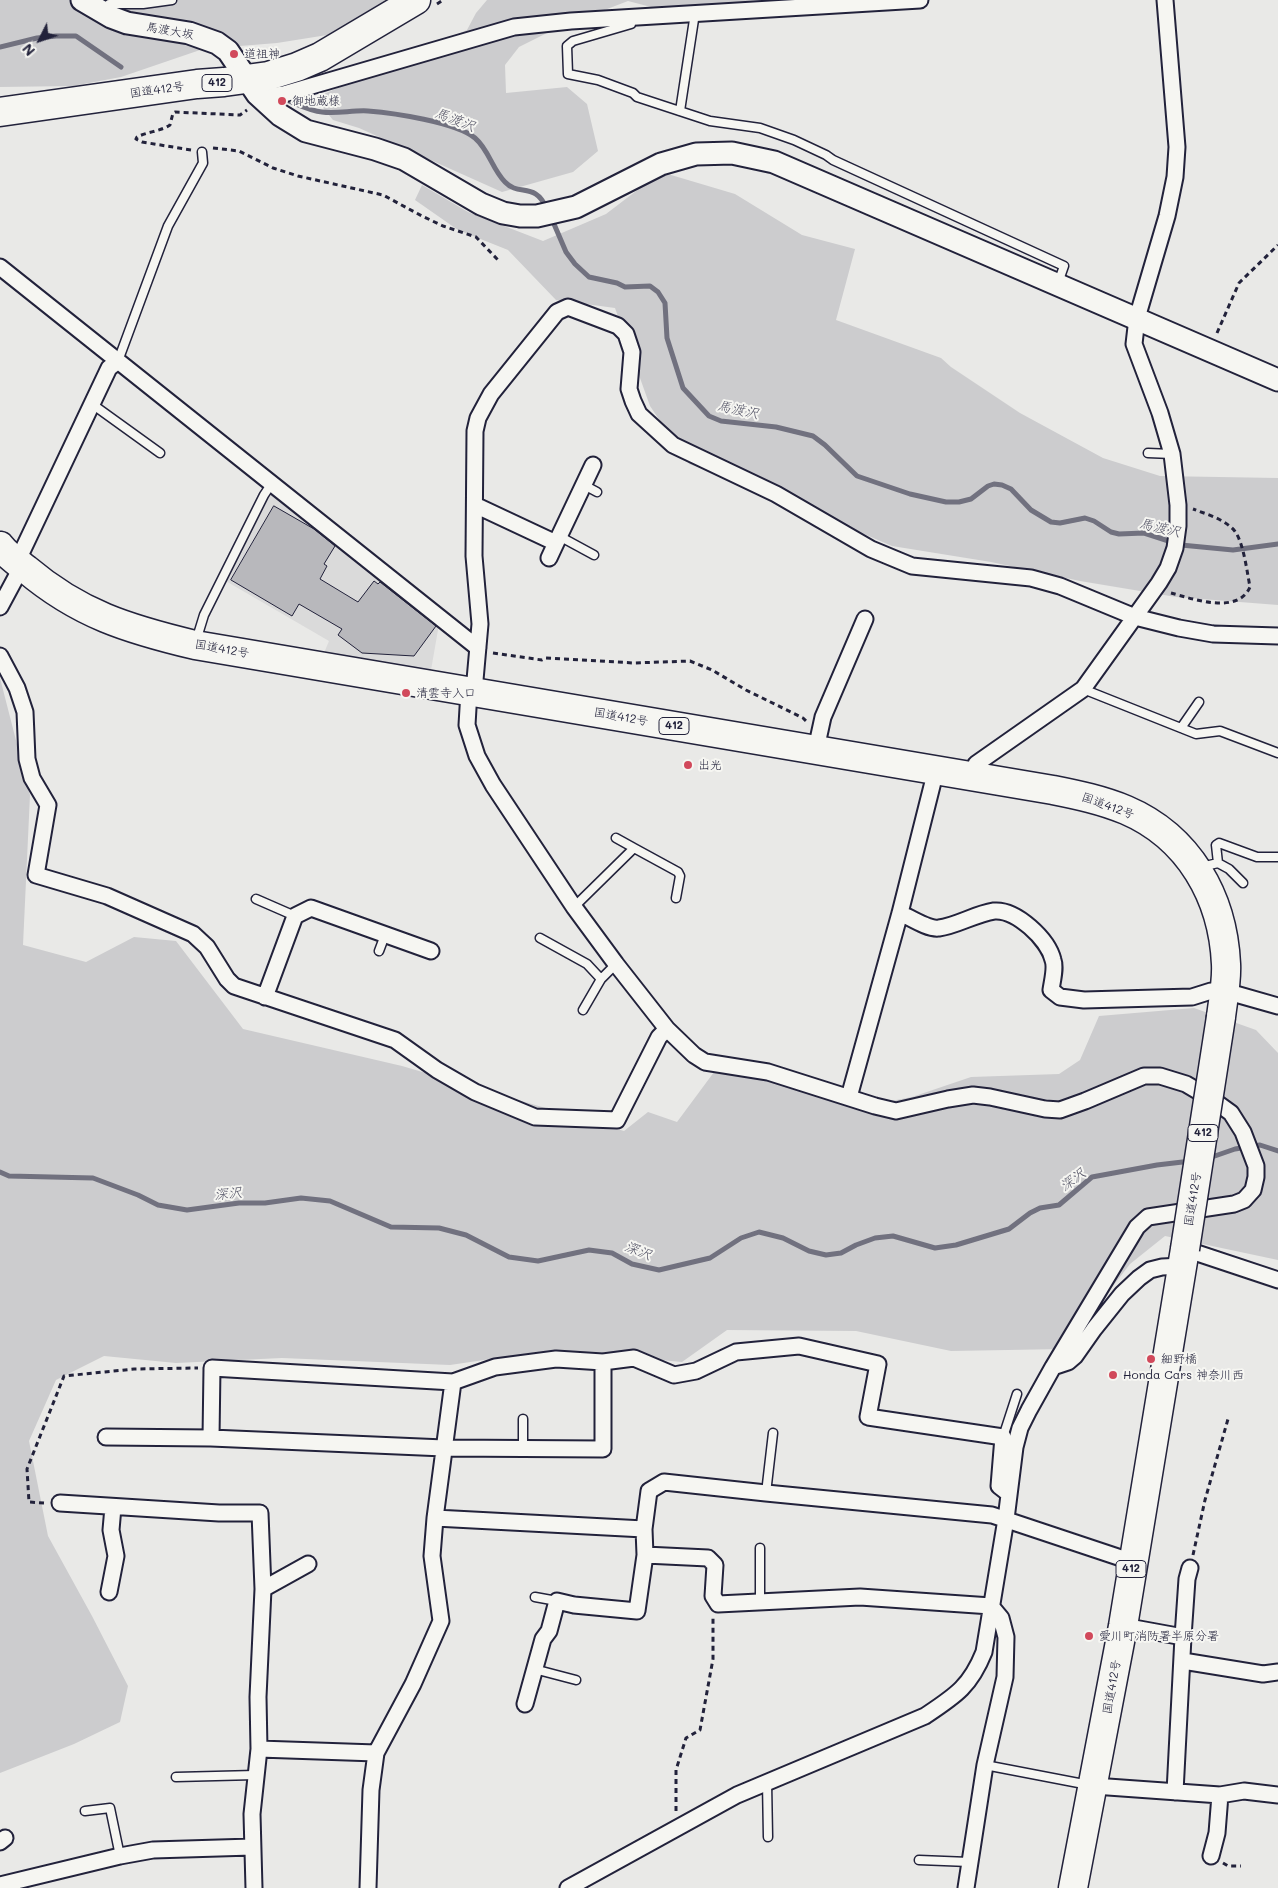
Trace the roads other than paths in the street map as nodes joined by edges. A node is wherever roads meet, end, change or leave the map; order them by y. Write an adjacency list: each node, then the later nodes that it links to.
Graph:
1 (82, 0): 6 (street, 馬渡大坂)
2 (172, 0): 6 (lane)
3 (416, 0): 9 (highway, 国道412号 / 412)
4 (920, 0): 7 (street)
5 (1165, 0): 15 (street)
6 (101, 12): 9 (street, 馬渡大坂)
7 (695, 13): 8 (street); 10 (lane)
8 (631, 18): 9 (street); 10 (lane)
9 (256, 92): 11 (highway, 国道412号 / 412); 14 (street, 馬渡大坂)
10 (680, 111): 14 (lane)
11 (0, 112)
12 (202, 152): 16 (lane)
13 (0, 267): 16 (street)
14 (1058, 284): 15 (street, 馬渡大坂)
15 (1136, 318): 17 (street, 馬渡大坂); 21 (street)
16 (118, 361): 18 (street); 23 (street)
17 (1278, 380)
18 (92, 404): 19 (lane); 29 (street)
19 (160, 454)
20 (1148, 454): 21 (lane)
21 (1172, 454): 32 (street)
22 (593, 465): 24 (street)
23 (272, 483): 35 (lane); 36 (street)
24 (584, 484): 25 (lane); 27 (street)
25 (597, 492)
26 (475, 505): 27 (street); 32 (street); 36 (street)
27 (558, 540): 28 (lane); 30 (street)
28 (594, 555)
29 (13, 558): 31 (street); 35 (highway, 国道412号 / 412)
30 (549, 558)
31 (0, 608)
32 (1135, 617): 34 (street); 38 (street)
33 (865, 618): 42 (street)
34 (1278, 636)
35 (195, 645): 39 (highway, 国道412号 / 412)
36 (478, 650): 39 (street)
37 (0, 656): 62 (street)
38 (1083, 689): 41 (lane); 45 (street)
39 (469, 691): 42 (highway, 国道412号 / 412); 53 (street)
40 (1199, 702): 41 (lane)
41 (1181, 728): 43 (lane)
42 (818, 740): 44 (highway, 国道412号 / 412)
43 (1278, 753)
44 (936, 770): 45 (highway, 国道412号 / 412); 54 (street)
45 (973, 776): 49 (highway, 国道412号 / 412)
46 (616, 838): 47 (lane)
47 (634, 848): 51 (lane); 53 (lane)
48 (1278, 857): 49 (lane)
49 (1207, 866): 50 (lane); 63 (highway, 国道412号 / 412)
50 (1243, 883)
51 (676, 898)
52 (256, 899): 55 (lane)
53 (574, 907): 60 (street)
54 (900, 913): 63 (street); 67 (street)
55 (296, 916): 56 (street); 62 (street)
56 (385, 935): 58 (lane); 59 (street)
57 (540, 938): 61 (lane)
58 (379, 951)
59 (431, 951)
60 (616, 964): 61 (lane); 66 (street)
61 (601, 979): 65 (lane)
62 (265, 997): 66 (street)
63 (1223, 1004): 64 (street); 68 (highway, 国道412号 / 412, bridge)
64 (1278, 1006)
65 (583, 1010)
66 (667, 1029): 67 (street)
67 (849, 1097): 71 (street)
68 (1184, 1257): 69 (street); 71 (street); 90 (highway, 国道412号 / 412)
69 (1278, 1280)
70 (603, 1362): 72 (street); 78 (street); 80 (street)
71 (1053, 1367): 81 (street)
72 (453, 1382): 77 (street); 79 (street)
73 (1017, 1394): 78 (lane)
74 (523, 1419): 80 (lane)
75 (773, 1433): 82 (lane)
76 (106, 1437): 77 (street)
77 (211, 1438): 79 (street)
78 (1003, 1438): 81 (street)
79 (444, 1448): 80 (street); 85 (street)
80 (523, 1448)
81 (1008, 1493): 86 (street)
82 (766, 1494): 86 (street); 87 (street)
83 (54, 1503): 84 (street)
84 (113, 1507): 93 (street); 94 (street)
85 (435, 1518): 87 (street); 107 (street)
86 (1006, 1519): 90 (street); 98 (street)
87 (644, 1529): 89 (street)
88 (760, 1548): 97 (lane)
89 (644, 1555): 96 (street); 97 (street)
90 (1132, 1562): 99 (highway, 国道412号 / 412)
91 (308, 1564): 93 (street)
92 (1190, 1568): 100 (street)
93 (263, 1589): 106 (street)
94 (109, 1592)
95 (536, 1597): 96 (lane)
96 (557, 1602): 103 (street)
97 (760, 1602): 98 (street)
98 (991, 1606): 108 (street); 111 (street)
99 (1123, 1626): 100 (street); 112 (highway, 国道412号 / 412)
100 (1184, 1637): 101 (street)
101 (1183, 1661): 102 (street); 113 (street)
102 (1276, 1667)
103 (534, 1669): 104 (lane); 105 (street)
104 (576, 1680)
105 (525, 1704)
106 (259, 1749): 107 (street); 109 (street)
107 (376, 1754): 127 (street)
108 (986, 1765): 112 (lane); 122 (street)
109 (255, 1775): 110 (lane); 118 (street)
110 (176, 1777)
111 (767, 1781): 117 (lane); 124 (street)
112 (1094, 1786): 113 (street); 129 (highway, 国道412号 / 412)
113 (1175, 1792): 114 (street)
114 (1220, 1795): 115 (street); 120 (street)
115 (1278, 1795)
116 (85, 1811): 119 (lane)
117 (768, 1837)
118 (252, 1846): 119 (street); 126 (street)
119 (120, 1856): 123 (street)
120 (1211, 1856)
121 (919, 1860): 122 (lane)
122 (969, 1862): 128 (street)
123 (0, 1885)
124 (572, 1887)
125 (244, 1888): 126 (lane)
126 (254, 1888)
127 (368, 1888)
128 (966, 1888)
129 (1073, 1888)

